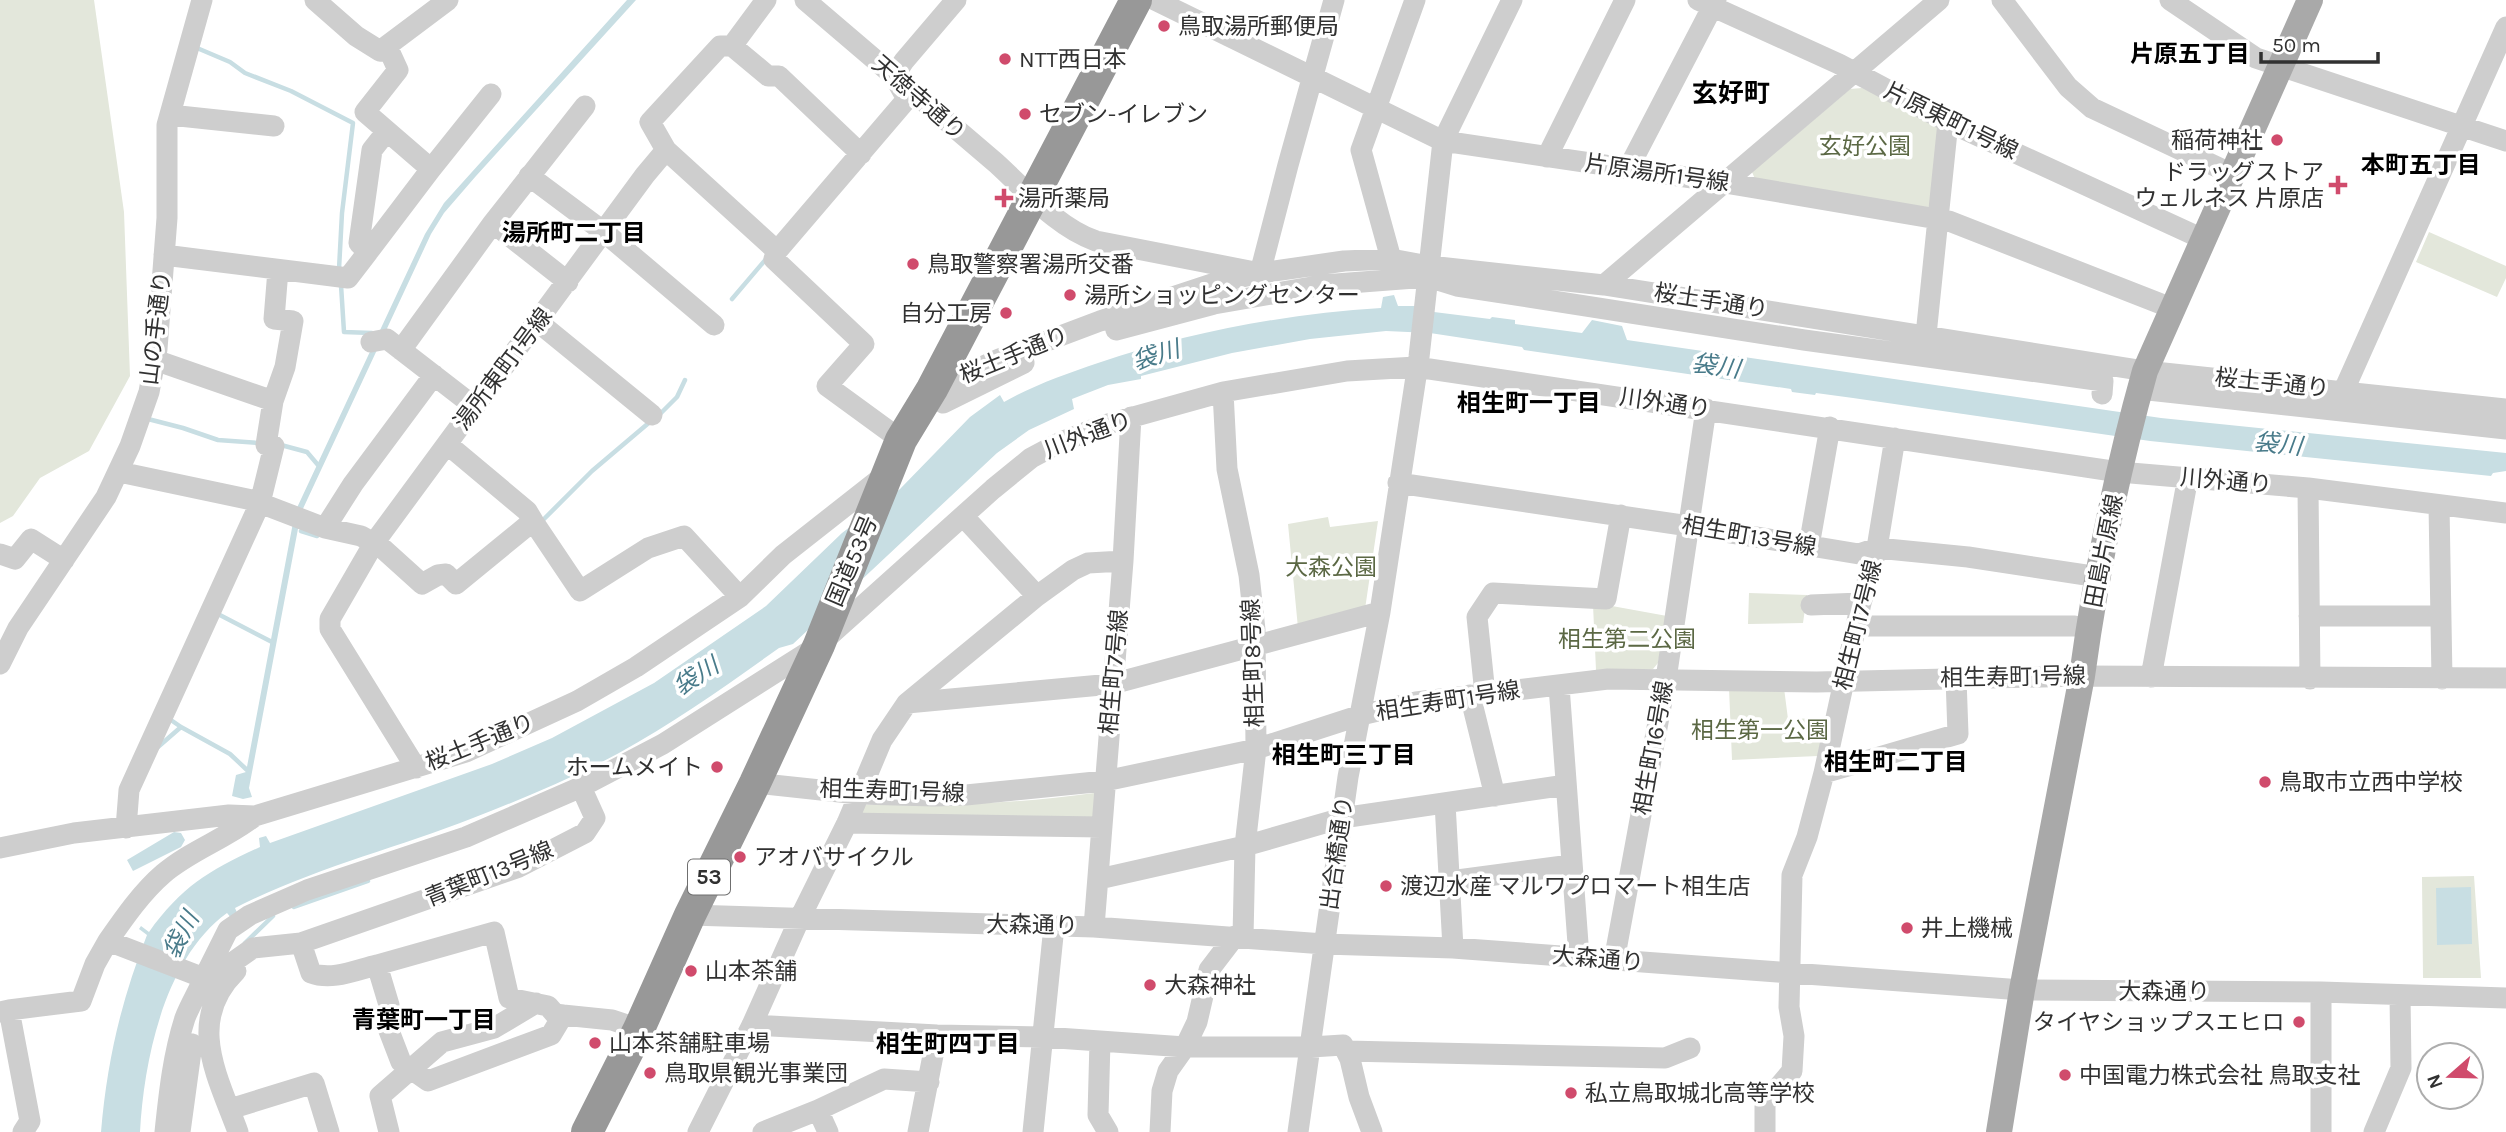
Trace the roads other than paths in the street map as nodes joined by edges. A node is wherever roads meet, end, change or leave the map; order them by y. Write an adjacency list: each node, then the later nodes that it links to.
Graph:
1 (202, 0): 28 (street, 山の手通り)
2 (315, 0): 19 (street)
3 (448, 0): 19 (street)
4 (766, 0): 20 (street)
5 (805, 0): 23 (street, 天徳寺通り)
6 (956, 0): 23 (street)
7 (1136, 0): 43 (highway, 国道53号 / 53)
8 (1155, 0): 24 (street, 片原湯所1号線)
9 (1334, 0): 24 (street)
10 (1415, 0): 27 (street)
11 (1512, 0): 33 (street, 出合橋通り)
12 (1625, 0): 37 (street)
13 (1939, 0): 22 (street)
14 (2002, 0): 40 (street)
15 (2170, 0): 21 (street)
16 (2310, 0): 21 (main road, 田島片原線)
17 (1709, 2): 22 (street, 片原東町1号線); 39 (street)
18 (2506, 27): 31 (street)
19 (387, 46): 32 (street)
20 (732, 46): 35 (street); 36 (street)
21 (2280, 66): 31 (street); 40 (main road, 田島片原線)
22 (1854, 72): 29 (street, 片原東町1号線); 42 (street)
23 (894, 76): 36 (street); 43 (street, 天徳寺通り)
24 (1313, 78): 27 (street, 片原湯所1号線); 53 (street)
25 (491, 94): 38 (street)
26 (585, 106): 41 (street)
27 (1375, 108): 33 (street, 片原湯所1号線); 51 (street)
28 (170, 115): 30 (street); 50 (street, 山の手通り)
29 (1948, 122): 44 (street); 47 (street, 片原東町1号線)
30 (274, 126)
31 (2461, 126): 34 (street); 65 (street)
32 (387, 131): 38 (street); 49 (street)
33 (1443, 141): 37 (street, 片原湯所1号線); 54 (street, 出合橋通り)
34 (2506, 141)
35 (666, 150): 46 (street, 湯所東町1号線); 48 (street)
36 (860, 154): 48 (street)
37 (1548, 157): 39 (street, 片原湯所1号線)
38 (431, 169): 49 (street)
39 (1628, 169): 42 (street, 片原湯所1号線)
40 (2234, 175): 47 (main road, 田島片原線)
41 (529, 176): 45 (street); 46 (street)
42 (1726, 183): 44 (street, 片原湯所1号線); 56 (street)
43 (1033, 196): 53 (street, 天徳寺通り); 68 (highway, 国道53号 / 53)
44 (1937, 218): 57 (street, 片原湯所1号線); 60 (street)
45 (493, 223): 55 (street); 63 (street)
46 (604, 232): 55 (street, 湯所東町1号線); 59 (street)
47 (2205, 240): 57 (main road, 田島片原線)
48 (777, 251): 79 (street)
49 (368, 252): 52 (street)
50 (164, 255): 52 (street); 61 (street, 山の手通り)
51 (1391, 259): 53 (street, 桜土手通り); 54 (street, 桜土手通り)
52 (278, 270): 69 (street)
53 (1261, 273): 68 (street, 桜土手通り)
54 (1428, 277): 56 (street, 桜土手通り); 60 (street); 62 (street, 出合橋通り); 68 (street)
55 (568, 282): 58 (street, 湯所東町1号線)
56 (1604, 285): 60 (street, 桜土手通り)
57 (2174, 309): 64 (main road, 田島片原線)
58 (538, 322): 70 (street, 湯所東町1号線); 74 (street)
59 (714, 325)
60 (1929, 347): 64 (street, 桜土手通り); 67 (street)
61 (155, 360): 69 (street); 82 (street, 山の手通り)
62 (1417, 362): 66 (street, 川外通り); 71 (street, 川外通り); 85 (street, 出合橋通り)
63 (434, 375): 70 (street); 94 (street)
64 (2140, 386): 65 (street, 桜土手通り); 73 (street); 81 (main road, 田島片原線)
65 (2340, 390): 72 (street, 桜土手通り); 73 (street)
66 (1223, 392): 75 (street, 川外通り); 112 (street, 相生町8号線)
67 (2102, 394)
68 (938, 396): 79 (highway, 国道53号 / 53)
69 (273, 401): 87 (street)
70 (475, 407): 80 (street, 湯所東町1号線)
71 (1706, 409): 76 (street, 川外通り); 93 (street, 相生町16号線)
72 (2506, 409)
73 (2334, 411): 77 (street)
74 (652, 415)
75 (1131, 418): 91 (street, 川外通り); 100 (street, 相生町7号線)
76 (1830, 427): 78 (street, 川外通り); 96 (street)
77 (2506, 429)
78 (1895, 438): 81 (street, 川外通り); 97 (street, 相生町17号線)
79 (901, 440): 83 (highway, 国道53号 / 53)
80 (447, 444): 92 (street); 95 (street, 湯所東町1号線)
81 (2121, 463): 84 (street, 川外通り); 101 (main road, 田島片原線)
82 (119, 470): 87 (street); 99 (street, 山の手通り)
83 (890, 471): 103 (street, 桜土手通り); 111 (highway, 国道53号 / 53)
84 (2188, 477): 86 (street, 川外通り); 115 (street)
85 (1398, 483): 90 (street, 相生町13号線); 106 (street, 出合橋通り)
86 (2308, 488): 88 (street, 川外通り); 107 (street)
87 (260, 503): 94 (street); 141 (street)
88 (2439, 505): 89 (street, 川外通り); 108 (street)
89 (2506, 513)
90 (1620, 515): 93 (street, 相生町13号線); 124 (street)
91 (963, 516): 102 (street); 111 (street, 川外通り)
92 (533, 521): 95 (street); 103 (street)
93 (1689, 526): 96 (street, 相生町13号線); 118 (street, 相生町16号線)
94 (325, 528): 95 (street)
95 (374, 543): 128 (street, 湯所東町1号線)
96 (1809, 546): 97 (street, 相生町13号線)
97 (1877, 548): 101 (street, 相生町13号線); 104 (street, 相生町17号線)
98 (0, 554): 99 (street)
99 (64, 560): 113 (street, 山の手通り)
100 (1123, 561): 102 (street); 122 (street, 相生町7号線)
101 (2099, 577): 114 (main road, 田島片原線)
102 (1037, 596): 125 (street)
103 (740, 597): 128 (street, 桜土手通り)
104 (1861, 603): 105 (street); 109 (street, 相生町17号線)
105 (1811, 605)
106 (1380, 612): 112 (street); 126 (street, 出合橋通り)
107 (2309, 616): 108 (street); 119 (street)
108 (2440, 616): 120 (street)
109 (1857, 626): 110 (street); 121 (street, 相生町17号線)
110 (2075, 626)
111 (823, 633): 131 (highway, 国道53号 / 53); 133 (street)
112 (1256, 645): 122 (street); 127 (street, 相生町8号線)
113 (0, 664)
114 (2082, 676): 115 (street, 相生寿町1号線); 116 (street, 相生寿町1号線); 161 (main road, 田島片原線)
115 (2151, 677): 119 (street, 相生寿町1号線)
116 (1956, 678): 121 (street, 相生寿町1号線); 129 (street)
117 (2506, 678): 120 (street)
118 (1666, 679): 121 (street, 相生寿町1号線); 123 (street, 相生寿町1号線); 157 (street, 相生町16号線)
119 (2310, 679): 120 (street)
120 (2441, 679)
121 (1844, 680): 129 (street, 相生町17号線)
122 (1112, 684): 125 (street); 130 (street, 相生町7号線)
123 (1559, 686): 124 (street, 相生寿町1号線); 132 (street)
124 (1478, 694): 126 (street, 相生寿町1号線); 135 (street)
125 (907, 703): 134 (street)
126 (1361, 715): 127 (street, 相生寿町1号線); 138 (street, 出合橋通り)
127 (1256, 749): 130 (street, 相生寿町1号線); 142 (street, 相生町8号線)
128 (416, 768): 137 (street, 桜土手通り)
129 (1824, 773): 159 (street, 相生町17号線)
130 (1105, 781): 134 (street, 相生寿町1号線); 140 (street, 相生町7号線)
131 (755, 783): 134 (street, 相生寿町1号線); 147 (highway, 国道53号 / 53)
132 (1566, 785): 135 (street); 144 (street)
133 (581, 787): 152 (street, 青葉町13号線); 160 (street)
134 (858, 794): 139 (street)
135 (1495, 796): 136 (street)
136 (1445, 803): 138 (street); 146 (street)
137 (255, 816): 141 (street, 桜土手通り); 153 (street)
138 (1342, 818): 142 (street); 154 (street, 出合橋通り)
139 (846, 824): 140 (street); 148 (street)
140 (1102, 827): 145 (street, 相生町7号線)
141 (126, 828): 143 (street, 桜土手通り)
142 (1245, 846): 145 (street); 151 (street, 相生町8号線)
143 (0, 848)
144 (1571, 865): 146 (street); 156 (street)
145 (1099, 879): 150 (street, 相生町7号線)
146 (1450, 881): 155 (street)
147 (690, 915): 148 (street, 大森通り); 169 (highway, 国道53号 / 53)
148 (799, 920): 149 (street, 大森通り); 168 (street)
149 (1055, 926): 150 (street, 大森通り); 171 (street)
150 (1094, 927): 151 (street, 大森通り)
151 (1239, 937): 154 (street, 大森通り); 173 (street)
152 (301, 943): 158 (street); 160 (street, 青葉町13号線)
153 (117, 944): 160 (street); 166 (street)
154 (1324, 944): 155 (street, 大森通り); 174 (street, 出合橋通り)
155 (1452, 948): 156 (street, 大森通り)
156 (1579, 957): 157 (street, 大森通り)
157 (1614, 961): 159 (street, 大森通り)
158 (377, 965): 165 (street); 177 (street)
159 (1791, 974): 161 (street, 大森通り); 197 (street, 相生町17号線)
160 (206, 982): 179 (street); 182 (street); 183 (street)
161 (2022, 990): 162 (street, 大森通り); 198 (main road, 田島片原線)
162 (2321, 992): 163 (street, 大森通り); 199 (street)
163 (2400, 995): 164 (street, 大森通り); 200 (street)
164 (2506, 998)
165 (536, 1003): 167 (street); 177 (street)
166 (4, 1011): 181 (street)
167 (563, 1015): 169 (street); 177 (street)
168 (752, 1025): 170 (street); 188 (street)
169 (639, 1030): 187 (highway, 国道53号 / 53)
170 (937, 1035): 171 (street); 178 (street)
171 (1043, 1037): 172 (street); 192 (street)
172 (1100, 1041): 173 (street); 193 (street)
173 (1185, 1047): 174 (street); 194 (street)
174 (1311, 1047): 176 (street); 195 (street, 出合橋通り)
175 (1690, 1048): 176 (street)
176 (1346, 1051): 196 (street)
177 (412, 1069): 186 (street)
178 (929, 1082): 180 (street); 191 (street)
179 (230, 1109): 184 (street); 185 (street)
180 (818, 1110): 189 (street); 190 (street)
181 (23, 1132)
182 (165, 1132)
183 (180, 1132)
184 (238, 1132)
185 (329, 1132)
186 (389, 1132)
187 (587, 1132)
188 (698, 1132)
189 (763, 1132)
190 (828, 1132)
191 (918, 1132)
192 (1033, 1132)
193 (1108, 1132)
194 (1160, 1132)
195 (1298, 1132)
196 (1372, 1132)
197 (1765, 1132)
198 (1999, 1132)
199 (2321, 1132)
200 (2374, 1132)

